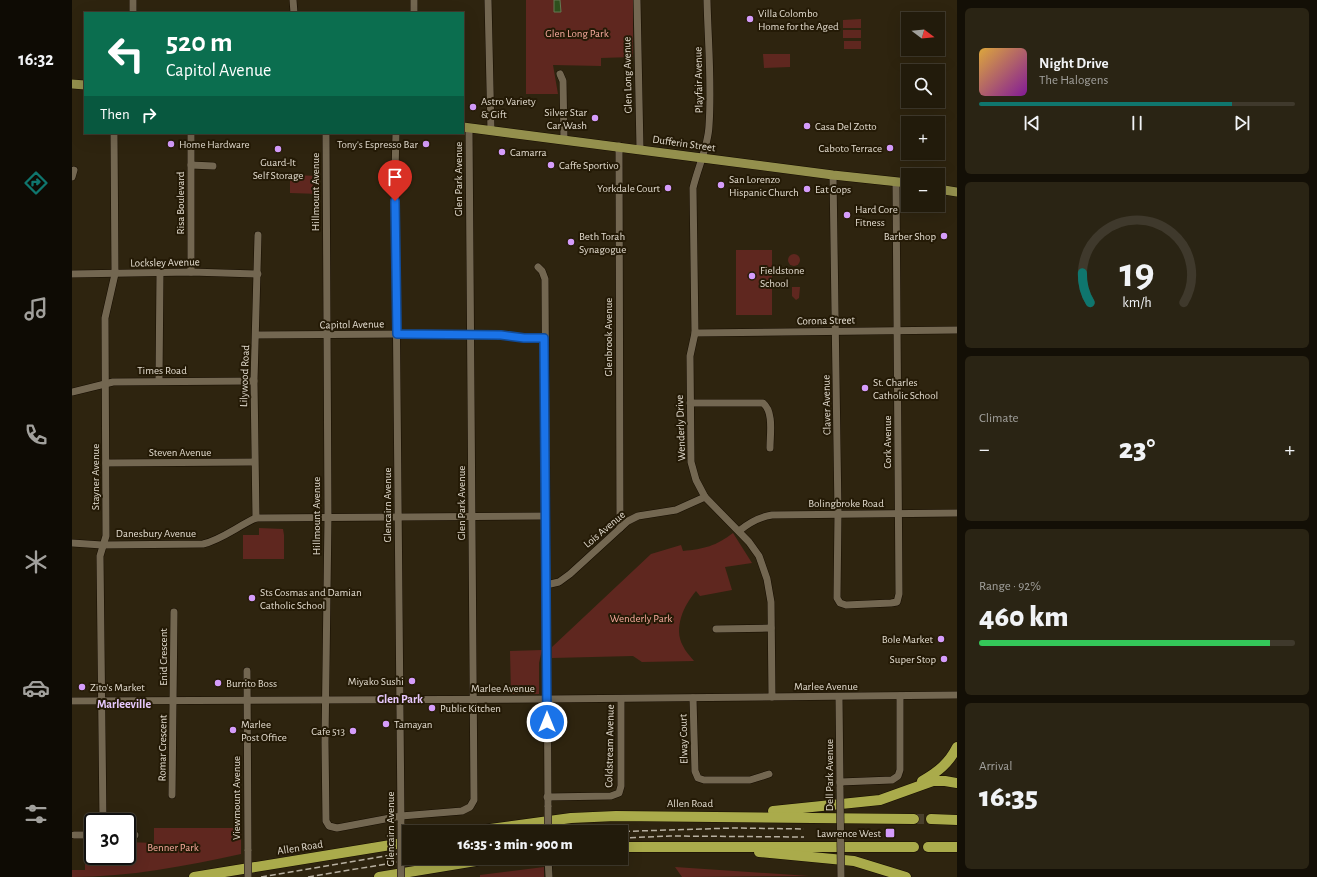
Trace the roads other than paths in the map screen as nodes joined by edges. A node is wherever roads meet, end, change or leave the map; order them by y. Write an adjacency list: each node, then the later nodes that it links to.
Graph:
1 (133, 0): 7 (street)
2 (293, 0): 8 (street)
3 (414, 0): 9 (street)
4 (488, 0): 14 (street)
5 (637, 0): 21 (street, Glen Long Avenue)
6 (707, 0): 22 (street, Playfair Avenue)
7 (133, 12)
8 (294, 12)
9 (414, 12)
10 (560, 74): 19 (street)
11 (72, 84): 12 (main road)
12 (84, 85)
13 (466, 127): 14 (main road, Dufferin Street); 46 (street, Glen Park Avenue)
14 (491, 131): 19 (main road, Dufferin Street)
15 (114, 134): 37 (street, Stayner Avenue)
16 (191, 134): 23 (street, Risa Boulevard)
17 (326, 134): 45 (street, Hillmount Avenue)
18 (396, 134): 43 (street, Glencairn Avenue)
19 (564, 140): 20 (main road, Dufferin Street)
20 (619, 146): 21 (main road, Dufferin Street); 65 (street, Glenbrook Avenue)
21 (640, 149): 22 (main road, Dufferin Street)
22 (702, 158): 25 (main road, Dufferin Street); 42 (street, Wenderly Drive)
23 (191, 165): 24 (street); 34 (street, Risa Boulevard)
24 (213, 166)
25 (833, 175): 26 (main road, Dufferin Street); 39 (street, Claver Avenue)
26 (901, 183)
27 (945, 186): 28 (main road)
28 (957, 187)
29 (945, 190): 30 (main road)
30 (957, 192)
31 (902, 212): 41 (street, Cork Avenue)
32 (258, 235): 38 (street, Lilywood Road)
33 (538, 267): 47 (street)
34 (191, 272): 35 (street, Locksley Avenue); 38 (street, Locksley Avenue)
35 (160, 273): 37 (street, Locksley Avenue); 48 (street)
36 (72, 274): 37 (street, Locksley Avenue)
37 (115, 274): 50 (street, Stayner Avenue)
38 (258, 274): 44 (street, Lilywood Road)
39 (836, 330): 41 (street, Corona Street); 42 (street, Corona Street); 57 (street, Claver Avenue)
40 (957, 330): 41 (street, Corona Street)
41 (897, 331): 59 (street, Cork Avenue)
42 (695, 333): 52 (street, Wenderly Drive)
43 (397, 334): 45 (street, Capitol Avenue); 46 (street, Capitol Avenue); 62 (street, Glencairn Avenue)
44 (256, 335): 45 (street, Capitol Avenue); 49 (street, Lilywood Road)
45 (327, 335): 61 (street, Hillmount Avenue)
46 (470, 335): 47 (street, Capitol Avenue); 63 (street, Glen Park Avenue)
47 (544, 338): 60 (street)
48 (159, 380): 49 (street, Times Road); 50 (street, Times Road)
49 (254, 381): 54 (street, Lilywood Road)
50 (106, 382): 51 (street, Times Road); 55 (street, Stayner Avenue)
51 (72, 392)
52 (690, 403): 53 (street); 56 (street, Wenderly Drive)
53 (770, 448)
54 (254, 462): 55 (street, Steven Avenue); 64 (street, Lilywood Road)
55 (106, 463): 68 (street, Stayner Avenue)
56 (705, 496): 65 (street, Lois Avenue); 66 (street, Wenderly Drive)
57 (838, 513): 59 (street, Bolingbroke Road); 66 (street, Bolingbroke Road); 70 (street, Claver Avenue)
58 (957, 513): 59 (street, Bolingbroke Road)
59 (898, 514): 70 (street, Cork Avenue)
60 (546, 516): 63 (street, Danesbury Avenue); 69 (street)
61 (328, 517): 62 (street, Danesbury Avenue); 64 (street, Danesbury Avenue); 83 (street, Hillmount Avenue)
62 (398, 517): 63 (street, Danesbury Avenue); 80 (street, Glencairn Avenue)
63 (472, 517): 81 (street, Glen Park Avenue)
64 (256, 518): 68 (street, Danesbury Avenue)
65 (620, 528): 69 (street, Lois Avenue)
66 (739, 531): 72 (street, Wenderly Drive)
67 (72, 543): 68 (street, Danesbury Avenue)
68 (102, 545): 86 (street, Stayner Avenue)
69 (546, 585): 84 (street)
70 (870, 605)
71 (174, 612): 87 (street, Enid Crescent)
72 (771, 628): 73 (street); 77 (street, Wenderly Drive)
73 (716, 630)
74 (247, 671): 88 (street, Viewmount Avenue)
75 (900, 696): 76 (street, Marlee Avenue); 78 (street, Marlee Avenue); 92 (street)
76 (957, 696)
77 (772, 697): 78 (street, Marlee Avenue); 79 (street, Marlee Avenue)
78 (839, 697): 92 (street, Dell Park Avenue)
79 (693, 698): 82 (street, Marlee Avenue); 90 (street, Elway Court)
80 (400, 699): 81 (street, Marlee Avenue); 83 (street, Marlee Avenue); 97 (street, Glencairn Avenue)
81 (473, 699): 84 (street, Marlee Avenue); 97 (street, Glen Park Avenue)
82 (621, 699): 84 (street, Marlee Avenue); 95 (street, Coldstream Avenue)
83 (325, 700): 88 (street, Marlee Avenue); 97 (street, Hillmount Avenue)
84 (547, 700): 95 (street)
85 (72, 701): 86 (street, Marlee Avenue)
86 (102, 701): 87 (street, Marlee Avenue); 96 (street, Stayner Avenue)
87 (174, 701): 88 (street, Marlee Avenue); 94 (street, Romar Crescent)
88 (247, 701): 114 (street, Viewmount Avenue, bridge)
89 (957, 747): 93 (highway)
90 (769, 774)
91 (957, 783): 93 (highway)
92 (840, 785): 117 (street, Dell Park Avenue, bridge)
93 (911, 788): 98 (highway)
94 (172, 795)
95 (547, 797): 103 (street, bridge)
96 (103, 813)
97 (401, 816): 116 (street, Glencairn Avenue, bridge)
98 (730, 816): 99 (highway, Allen Road); 102 (highway, Allen Road)
99 (914, 819)
100 (931, 819): 101 (highway)
101 (957, 820)
102 (520, 825)
103 (548, 825)
104 (74, 835): 105 (street)
105 (84, 835)
106 (402, 843): 113 (highway, Allen Road)
107 (678, 846): 108 (highway); 109 (highway); 118 (highway)
108 (628, 847)
109 (914, 847)
110 (928, 847): 111 (highway)
111 (957, 847)
112 (451, 865): 115 (highway)
113 (194, 877)
114 (248, 877)
115 (378, 877)
116 (401, 877)
117 (841, 877)
118 (906, 877)

